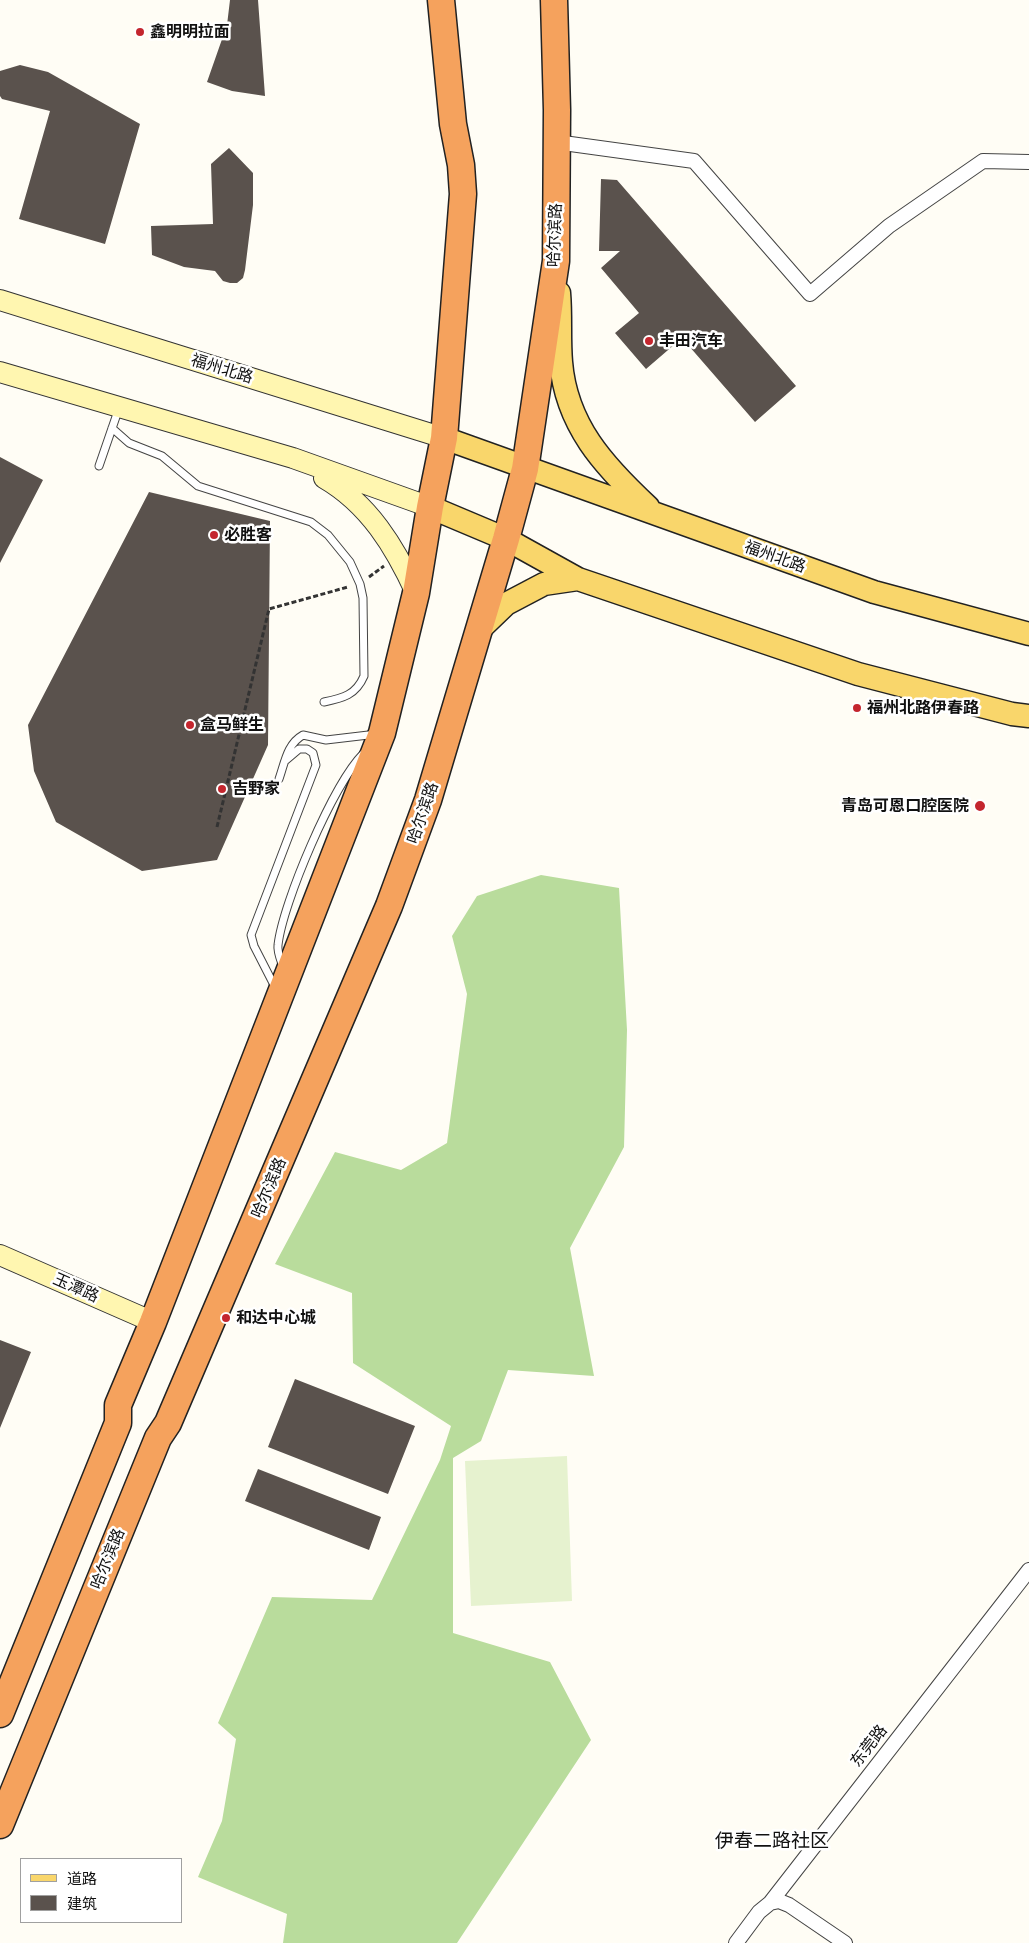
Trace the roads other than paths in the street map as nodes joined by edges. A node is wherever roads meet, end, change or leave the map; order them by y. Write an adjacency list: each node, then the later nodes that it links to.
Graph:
1 (441, 0): 10 (highway)
2 (554, 0): 3 (highway, 哈尔滨路)
3 (556, 142): 4 (street); 5 (highway, 哈尔滨路)
4 (1029, 162)
5 (556, 261): 13 (highway, 哈尔滨路); 15 (main road)
6 (0, 300): 10 (street, 福州北路)
7 (0, 372): 8 (street)
8 (119, 408): 9 (lane); 11 (street)
9 (112, 428): 12 (lane); 21 (lane)
10 (444, 438): 13 (main road, 福州北路); 14 (highway)
11 (293, 458): 14 (street); 18 (street)
12 (99, 466)
13 (525, 469): 15 (main road, 福州北路); 16 (highway, 哈尔滨路)
14 (430, 508): 16 (main road); 18 (highway)
15 (654, 512): 20 (main road, 福州北路)
16 (506, 539): 17 (main road); 19 (highway, 哈尔滨路)
17 (578, 578): 19 (main road); 22 (main road)
18 (416, 594): 23 (highway)
19 (480, 629): 31 (highway, 哈尔滨路)
20 (1029, 634)
21 (324, 702)
22 (1029, 716)
23 (382, 733): 24 (lane); 26 (highway)
24 (286, 760): 25 (lane); 26 (lane)
25 (279, 779)
26 (283, 987): 28 (highway)
27 (0, 1254): 28 (street, 玉潭路)
28 (153, 1322): 30 (highway)
29 (1029, 1570): 32 (street, 东莞路)
30 (0, 1714)
31 (0, 1825)
32 (770, 1903): 33 (street, 东莞路); 34 (street)
33 (736, 1943)
34 (845, 1943)

